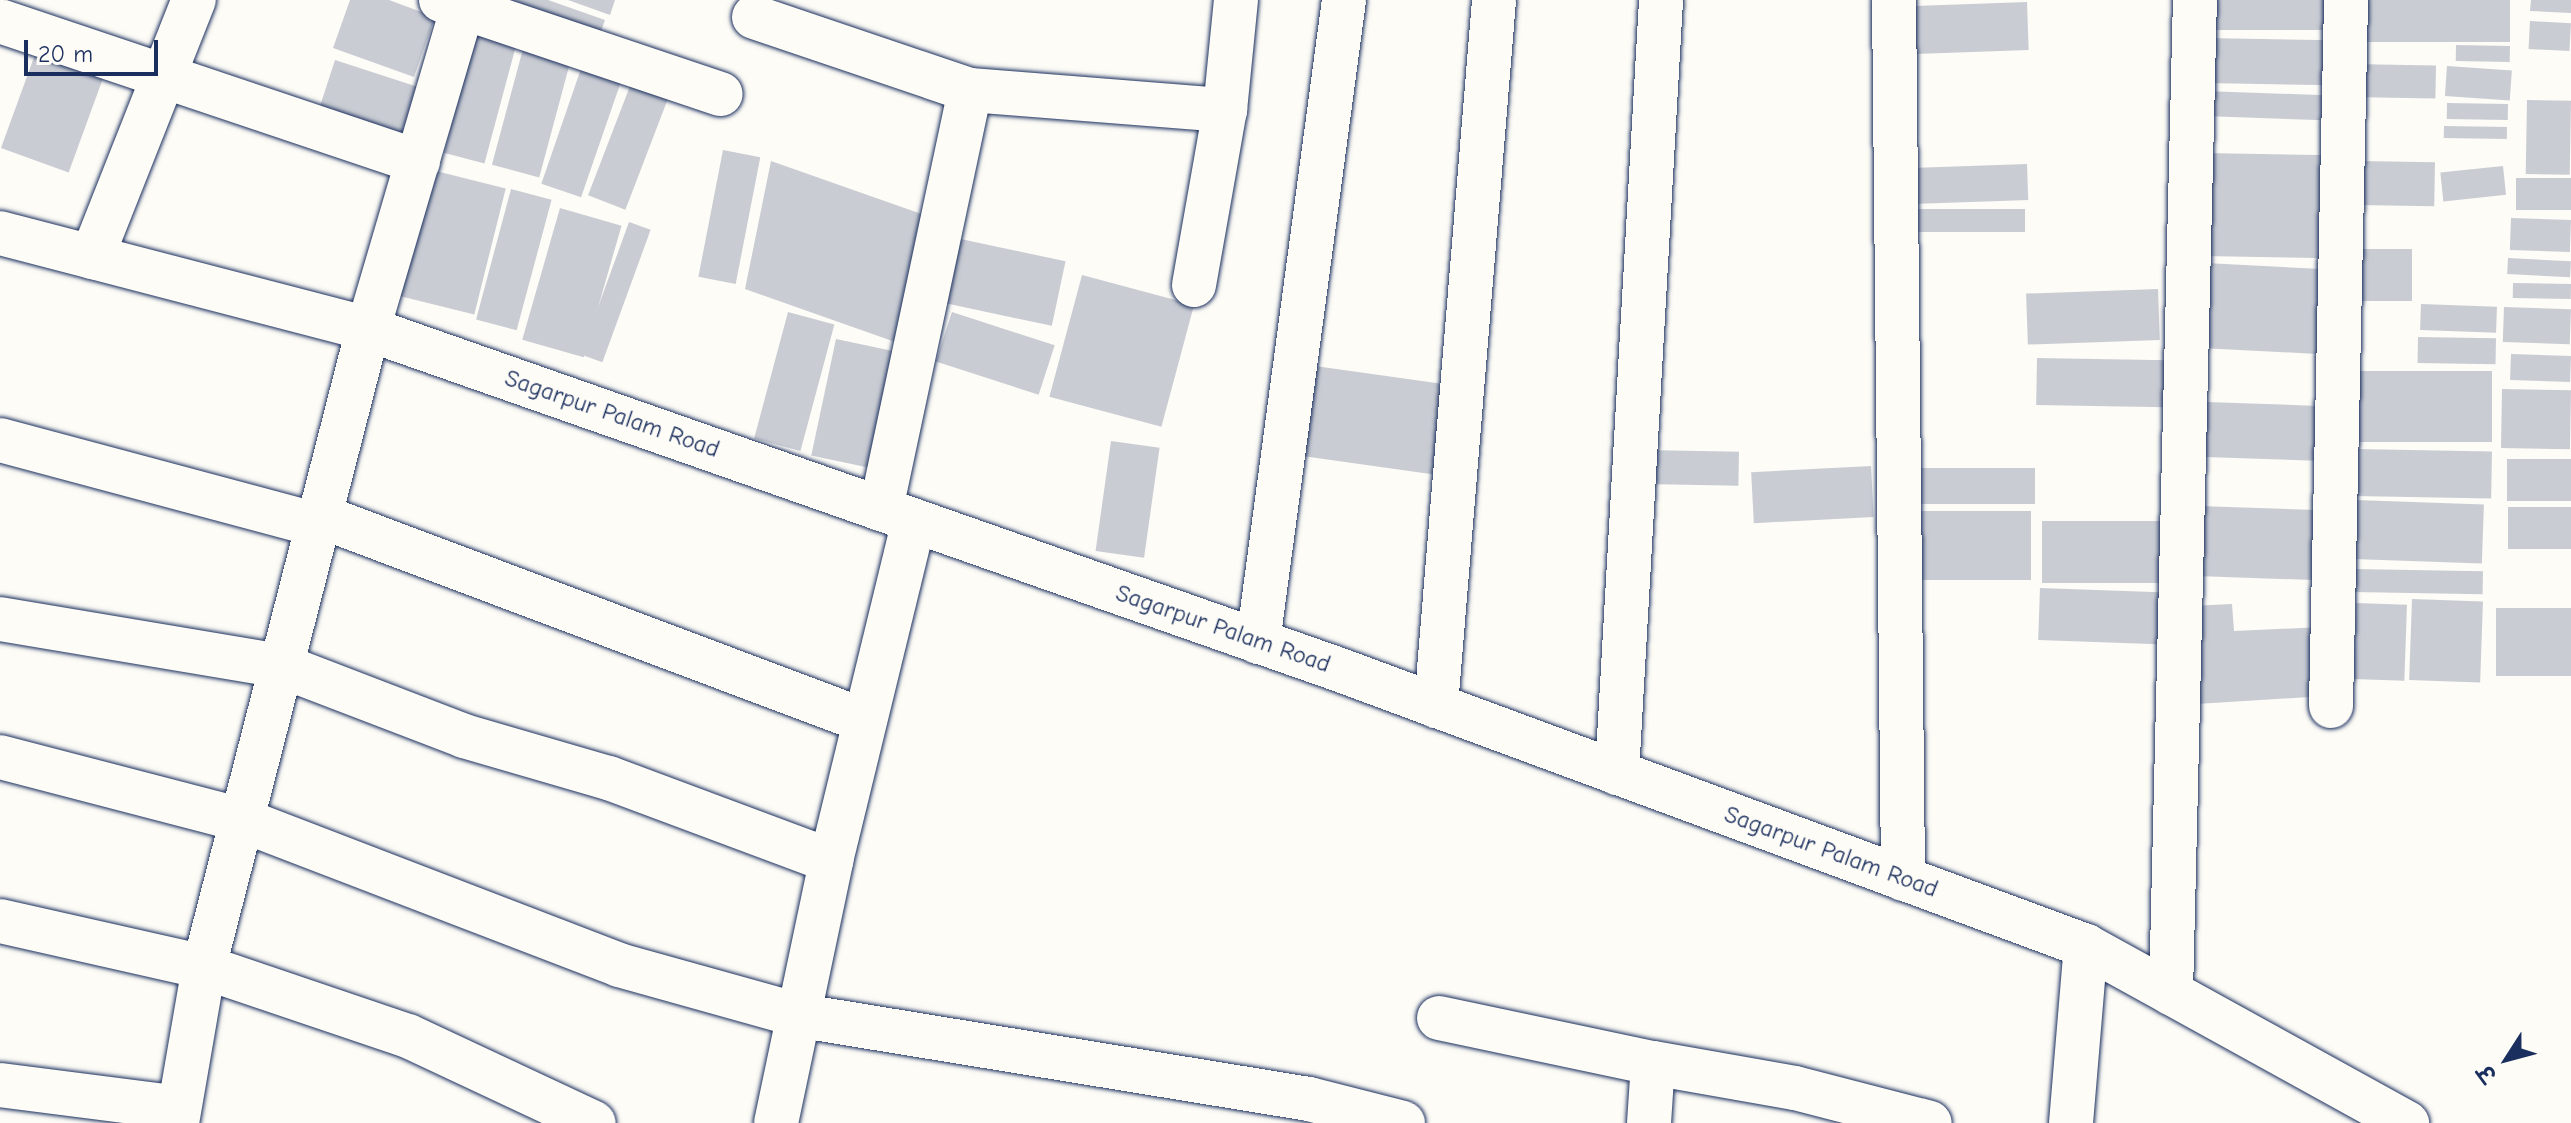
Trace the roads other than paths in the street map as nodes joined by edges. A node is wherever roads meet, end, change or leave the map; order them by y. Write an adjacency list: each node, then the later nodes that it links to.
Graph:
1 (194, 0): 12 (street)
2 (1236, 0): 15 (street)
3 (1344, 0): 25 (street)
4 (1494, 0): 27 (street)
5 (1661, 0): 31 (street)
6 (1894, 0): 34 (street)
7 (2195, 0): 38 (street)
8 (2346, 0): 28 (street)
9 (457, 2): 14 (street); 16 (street)
10 (754, 17): 13 (street)
11 (0, 21): 12 (street)
12 (165, 73): 16 (street); 18 (street)
13 (970, 90): 15 (street); 22 (street)
14 (721, 94)
15 (1225, 110): 19 (street)
16 (418, 162): 20 (street)
17 (0, 233): 18 (street, Sagarpur Palam Road)
18 (92, 257): 20 (street, Sagarpur Palam Road)
19 (1194, 285)
20 (368, 329): 22 (street, Sagarpur Palam Road); 23 (street)
21 (0, 440): 23 (street)
22 (898, 515): 25 (street, Sagarpur Palam Road); 29 (street)
23 (319, 521): 26 (street); 29 (street)
24 (0, 619): 26 (street)
25 (1258, 642): 27 (street, Sagarpur Palam Road)
26 (282, 666): 32 (street); 33 (street)
27 (1436, 706): 31 (street, Sagarpur Palam Road)
28 (2331, 706)
29 (865, 721): 33 (street)
30 (0, 757): 32 (street)
31 (1617, 773): 34 (street, Sagarpur Palam Road)
32 (242, 820): 37 (street); 39 (street)
33 (831, 861): 39 (street)
34 (1903, 879): 36 (street, Sagarpur Palam Road)
35 (0, 921): 37 (street)
36 (2086, 946): 38 (street, Sagarpur Palam Road); 49 (street)
37 (204, 967): 43 (street); 45 (street)
38 (2171, 993): 50 (street, Sagarpur Palam Road)
39 (802, 1016): 44 (street); 46 (street)
40 (1439, 1018): 41 (street)
41 (1653, 1063): 47 (street); 48 (street)
42 (0, 1085): 43 (street)
43 (178, 1115)
44 (1394, 1122)
45 (594, 1123)
46 (776, 1123)
47 (1649, 1123)
48 (1930, 1123)
49 (2071, 1123)
50 (2407, 1123)

